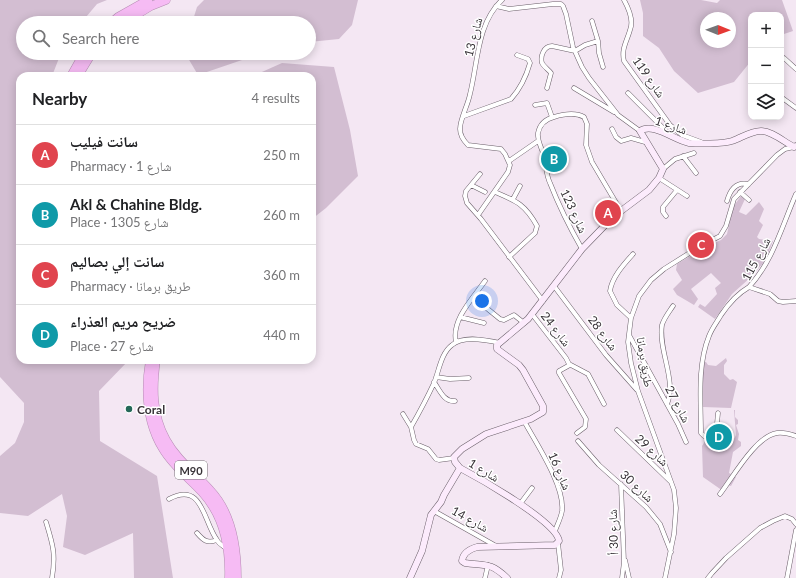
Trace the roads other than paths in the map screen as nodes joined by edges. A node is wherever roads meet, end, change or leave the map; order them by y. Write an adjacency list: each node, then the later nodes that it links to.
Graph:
1 (148, 0): 6 (highway)
2 (166, 0): 7 (highway)
3 (502, 0): 5 (street)
4 (624, 0): 33 (street, شارع 119)
5 (496, 6): 10 (street, شارع 13); 26 (street, شارع 13)
6 (120, 16)
7 (135, 16)
8 (592, 21): 9 (street)
9 (598, 41): 10 (street); 15 (street)
10 (575, 52): 19 (street); 25 (street, شارع 13)
11 (517, 55): 26 (street)
12 (784, 58): 16 (street)
13 (80, 60): 17 (highway)
14 (88, 60): 18 (highway)
15 (603, 66)
16 (796, 69)
17 (72, 72)
18 (80, 72)
19 (547, 88)
20 (574, 88): 25 (street)
21 (628, 92): 30 (street)
22 (784, 99): 24 (street)
23 (535, 105): 27 (street)
24 (796, 108)
25 (618, 115): 29 (street, شارع 13)
26 (464, 116): 37 (street, شارع 13)
27 (552, 117): 31 (street); 54 (street)
28 (612, 129): 32 (street)
29 (640, 131): 30 (street, شارع 1); 32 (street, شارع 1)
30 (670, 135): 33 (street, شارع 1)
31 (538, 141): 37 (street); 57 (street, شارع 123)
32 (646, 142): 38 (street, شارع 1)
33 (704, 143): 34 (street, شارع 1)
34 (795, 147): 42 (street, طريق برمانا)
35 (694, 153): 36 (street)
36 (683, 156): 38 (street); 39 (street)
37 (509, 161): 47 (street)
38 (662, 169): 41 (street)
39 (696, 172)
40 (480, 174): 43 (street)
41 (659, 178): 45 (street); 54 (street)
42 (748, 184): 48 (street, طريق برمانا); 53 (street)
43 (471, 185): 46 (street); 55 (street)
44 (520, 186): 51 (street)
45 (677, 190): 50 (street); 56 (street)
46 (485, 192)
47 (494, 192): 51 (street); 55 (street)
48 (740, 192): 52 (street); 69 (street, طريق برمانا)
49 (796, 194): 62 (street, شارع 115)
50 (687, 196)
51 (513, 199): 59 (street)
52 (749, 200)
53 (727, 201)
54 (621, 211): 57 (street)
55 (478, 215): 59 (street)
56 (666, 216)
57 (582, 250): 61 (street)
58 (633, 254): 69 (street)
59 (509, 257): 64 (street)
60 (485, 281): 63 (street)
61 (554, 286): 64 (street); 81 (street, شارع 28)
62 (749, 287): 65 (street, شارع 115); 85 (street)
63 (473, 297): 68 (street); 71 (street)
64 (543, 300): 67 (street)
65 (796, 301)
66 (673, 306): 84 (street)
67 (532, 314): 71 (street); 77 (street, شارع 24)
68 (460, 317): 70 (street); 73 (street)
69 (631, 318): 72 (street, طريق برمانا)
70 (484, 323)
71 (524, 323): 74 (street)
72 (628, 334): 81 (street, طريق برمانا); 84 (street, شارع 27)
73 (456, 342): 74 (street); 78 (street)
74 (500, 343): 87 (street, شارع 1)
75 (150, 364): 112 (highway, M90)
76 (156, 364): 118 (highway, M90)
77 (569, 364): 83 (street); 90 (street, شارع 24)
78 (436, 377): 79 (street); 80 (street)
79 (469, 378)
80 (434, 382): 82 (street); 88 (street)
81 (638, 391): 97 (street, طريق برمانا)
82 (455, 401)
83 (604, 404)
84 (667, 404): 93 (street, شارع 27)
85 (718, 413)
86 (403, 414): 88 (street)
87 (524, 421): 94 (street, شارع 1); 106 (street, شارع 16)
88 (411, 427): 94 (street)
89 (616, 430): 97 (street, شارع 29)
90 (577, 433)
91 (796, 436): 99 (street)
92 (578, 441): 96 (street, شارع 30)
93 (686, 442)
94 (454, 458): 95 (street, شارع 1)
95 (460, 468): 101 (street, شارع 1); 102 (street)
96 (621, 484): 111 (street, شارع 30 أ); 113 (street, شارع 30)
97 (673, 484): 113 (street, طريق برمانا)
98 (532, 488): 101 (street)
99 (720, 494)
100 (169, 499): 108 (street)
101 (520, 504): 106 (street, شارع 1)
102 (434, 511): 110 (street, شارع 14); 119 (street)
103 (46, 522): 116 (street)
104 (796, 523): 125 (street)
105 (796, 530): 126 (street)
106 (555, 531): 109 (street)
107 (196, 533): 108 (street)
108 (217, 540): 112 (street)
109 (558, 543): 110 (street); 115 (street)
110 (496, 546): 114 (street)
111 (623, 549): 122 (street, شارع 30 أ); 123 (street)
112 (228, 550): 117 (highway, M90)
113 (671, 553): 124 (street, طريق برمانا)
114 (488, 565): 120 (street); 121 (street)
115 (561, 577)
116 (52, 578)
117 (230, 578)
118 (237, 578)
119 (410, 578)
120 (485, 578)
121 (507, 578)
122 (622, 578)
123 (629, 578)
124 (665, 578)
125 (708, 578)
126 (787, 578)

